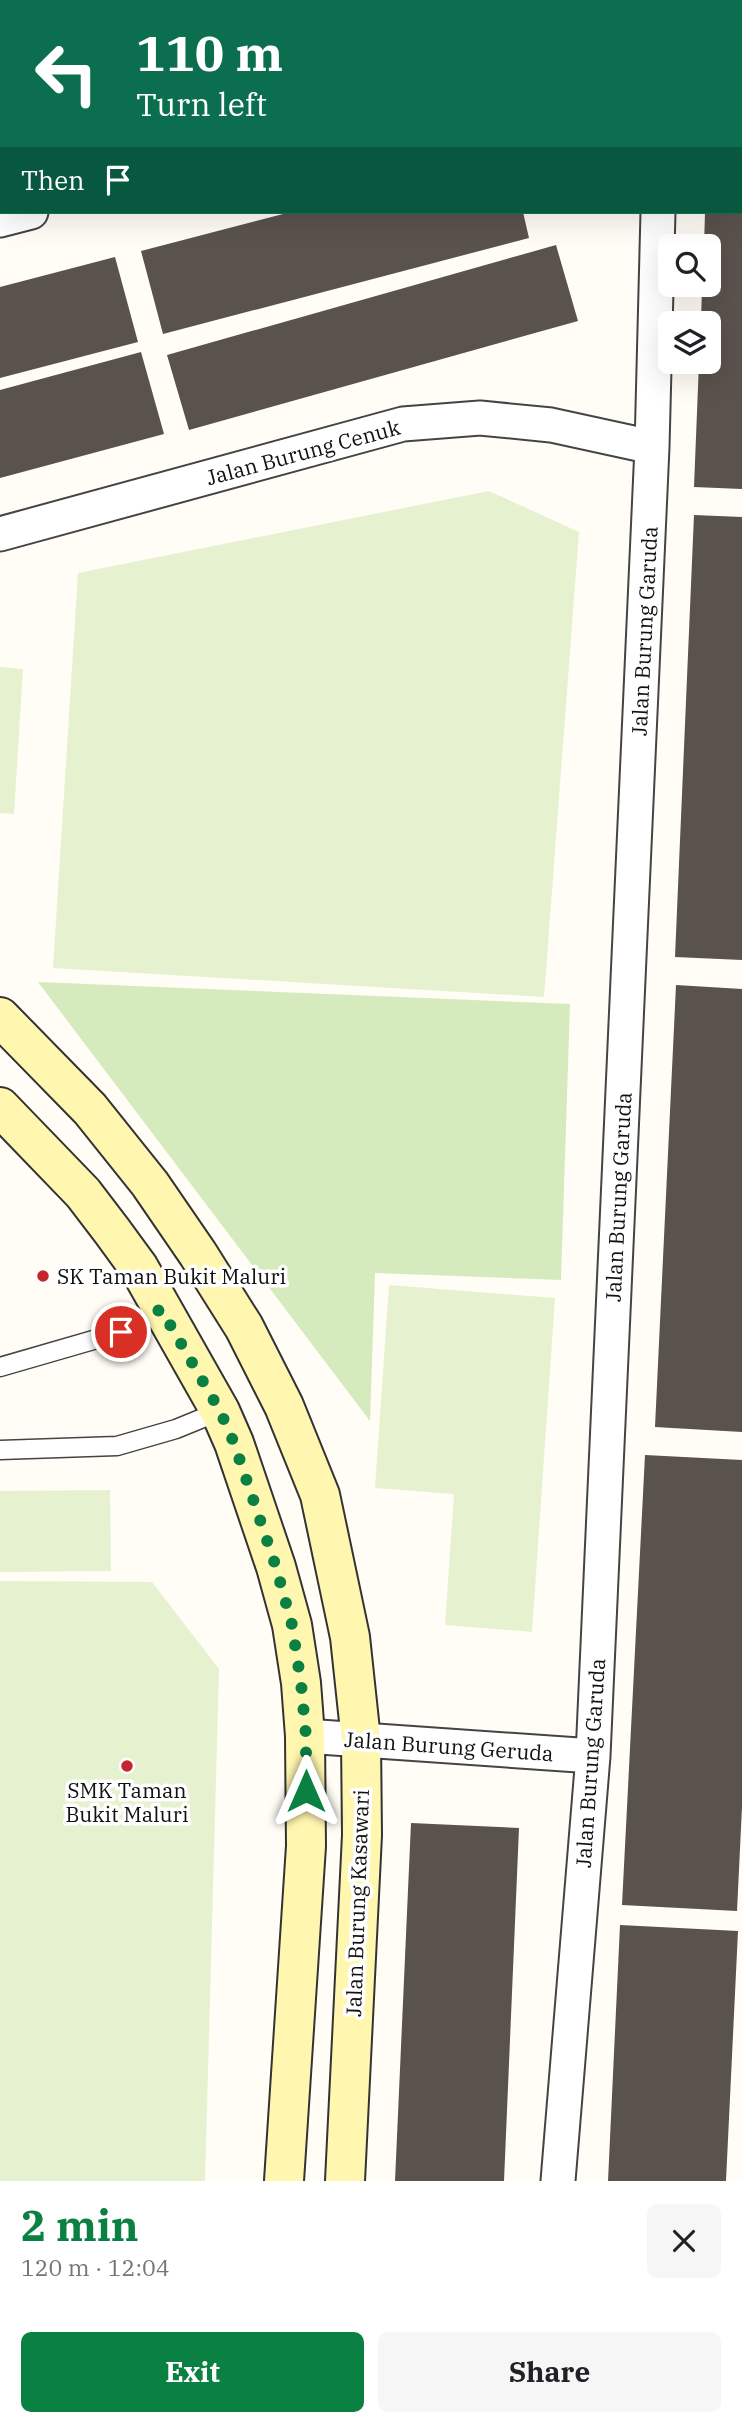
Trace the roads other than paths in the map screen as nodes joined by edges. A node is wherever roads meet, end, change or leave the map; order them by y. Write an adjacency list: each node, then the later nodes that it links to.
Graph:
1 (23, 214): 3 (street)
2 (658, 214): 4 (street, Jalan Burung Garuda)
3 (0, 220)
4 (652, 447): 5 (street, Jalan Burung Cenuk); 14 (street, Jalan Burung Garuda)
5 (0, 534)
6 (0, 1017): 13 (street, Jalan Burung Kasawari)
7 (0, 1107): 8 (street)
8 (161, 1309): 9 (lane); 10 (street)
9 (0, 1367)
10 (220, 1411): 11 (lane); 12 (street)
11 (0, 1450)
12 (306, 1736): 13 (street, Jalan Burung Geruda); 15 (street)
13 (361, 1740): 14 (street, Jalan Burung Geruda); 16 (street, Jalan Burung Kasawari)
14 (593, 1756): 17 (street, Jalan Burung Garuda)
15 (284, 2181)
16 (345, 2181)
17 (558, 2181)

